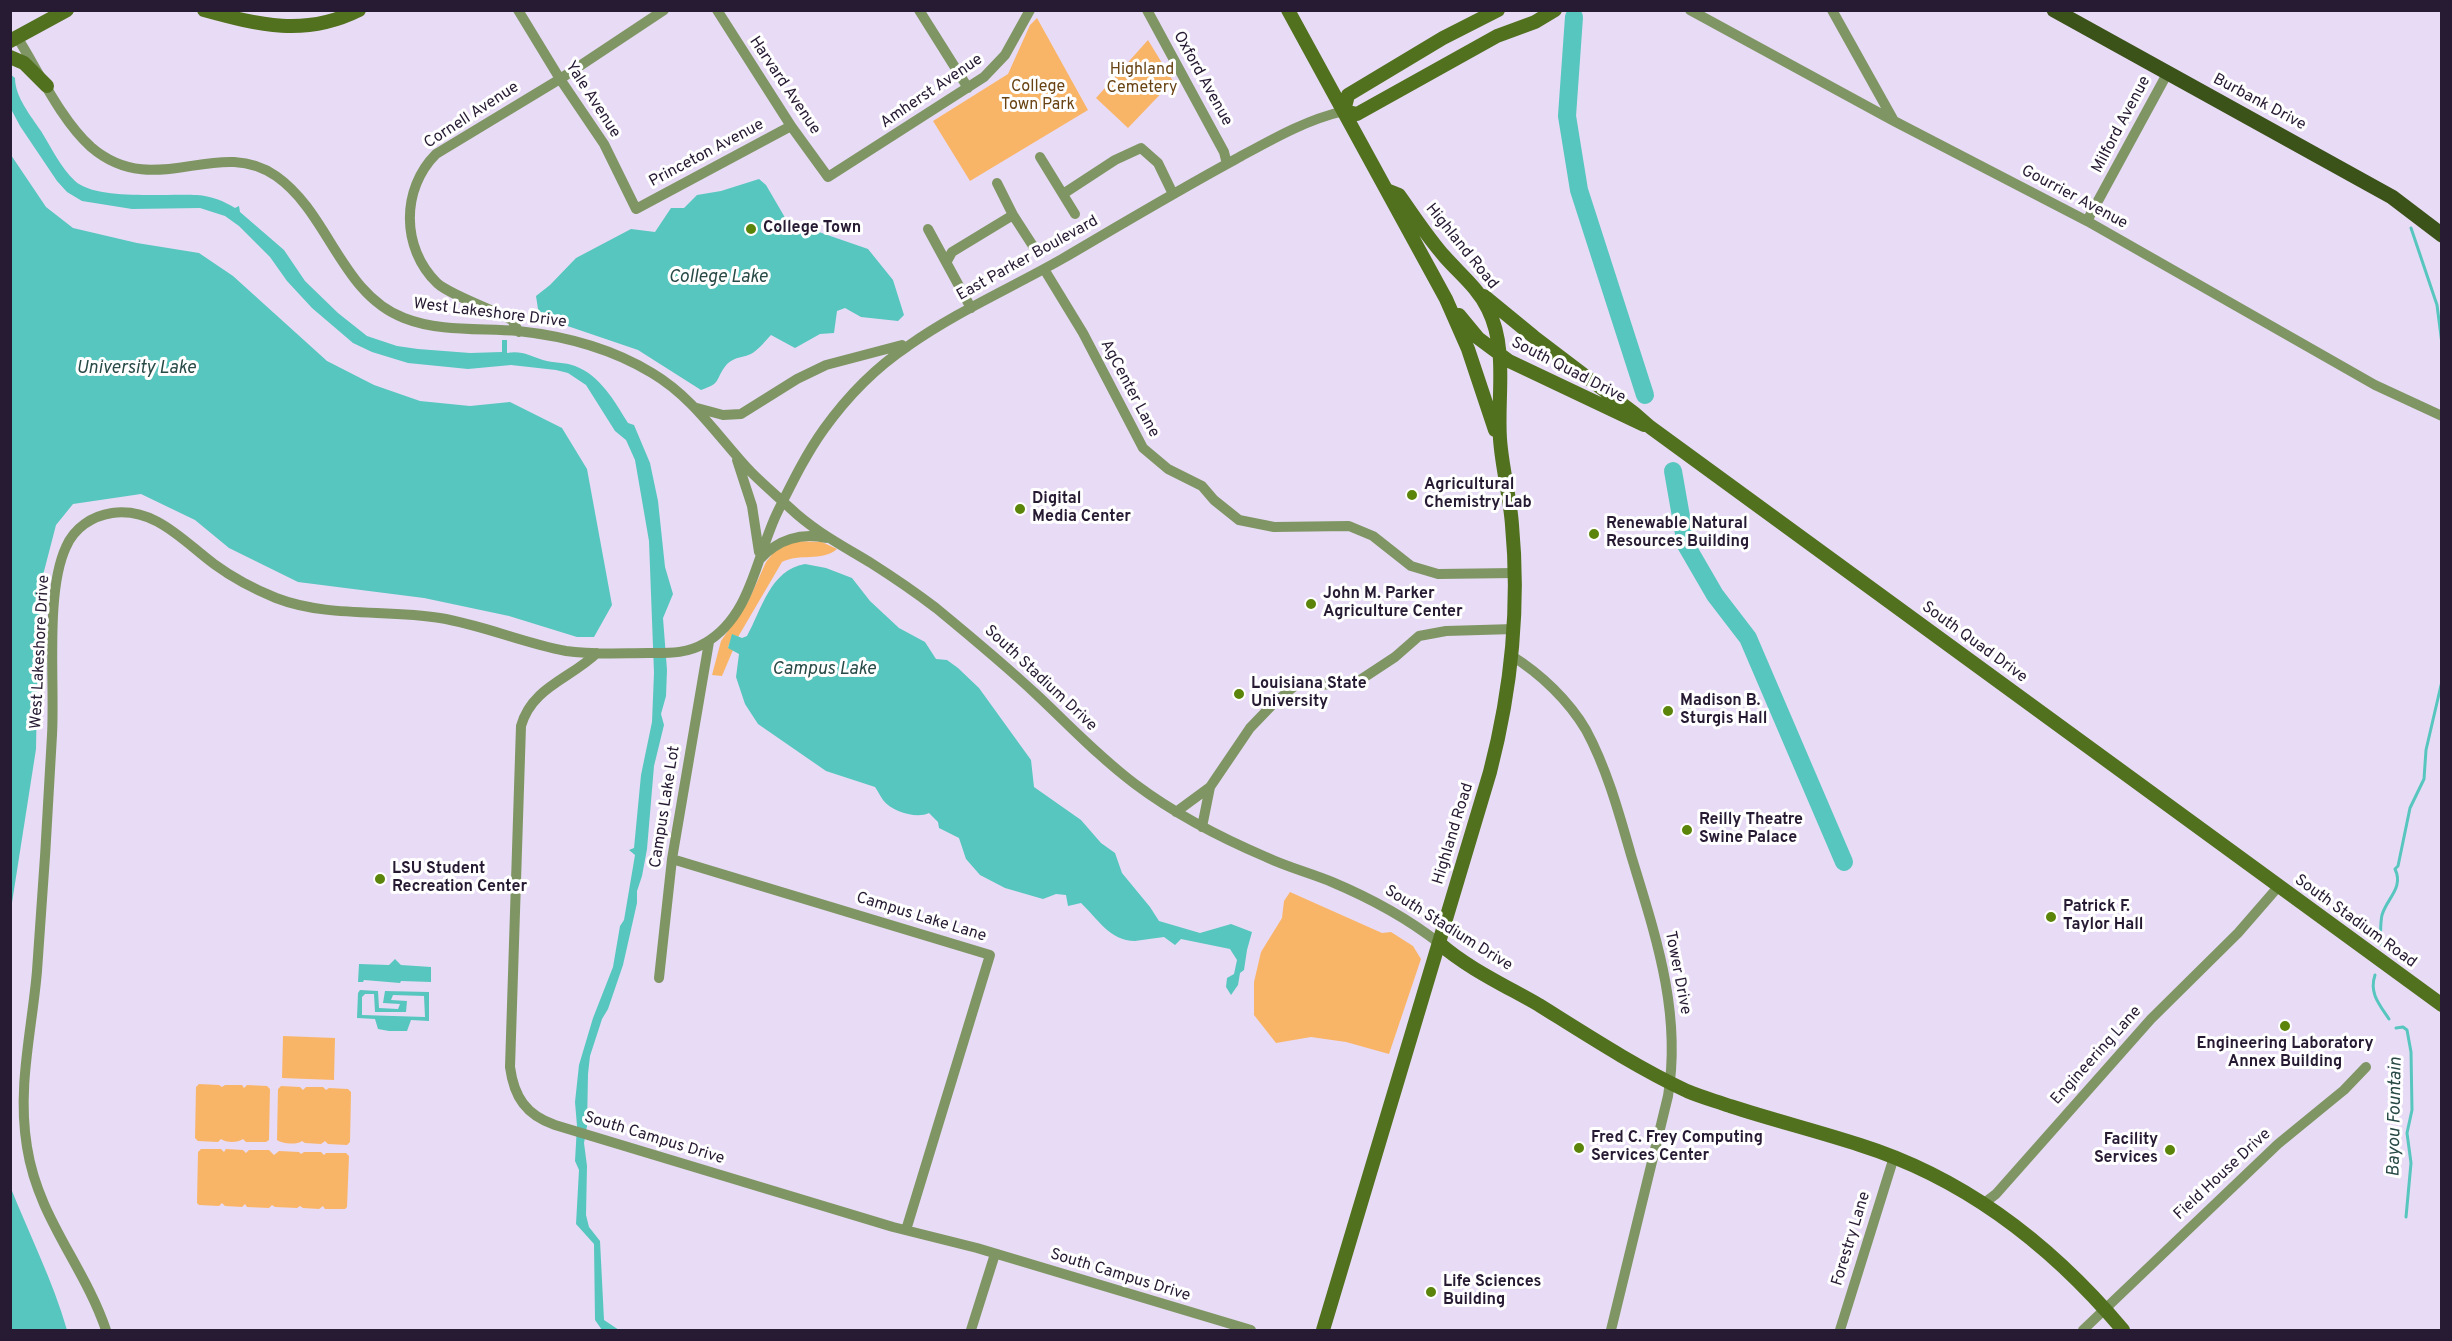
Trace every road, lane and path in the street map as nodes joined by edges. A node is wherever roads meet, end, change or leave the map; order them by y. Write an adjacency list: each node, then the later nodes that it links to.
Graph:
1 (204, 10): 2 (street)
2 (359, 10)
3 (518, 10): 19 (street, Yale Avenue)
4 (664, 10): 19 (street, Cornell Avenue)
5 (717, 10): 24 (street, Harvard Avenue)
6 (919, 10): 21 (street)
7 (1030, 10): 21 (street, Amherst Avenue)
8 (1147, 10): 26 (street, Oxford Avenue)
9 (1288, 10): 22 (street, Highland Road)
10 (1555, 10): 22 (street)
11 (1690, 10): 23 (street, Gourrier Avenue)
12 (1832, 10): 23 (street)
13 (2054, 10): 18 (main road, Burbank Drive)
14 (66, 11): 16 (street)
15 (1490, 12): 22 (street)
16 (14, 39): 20 (street, West Lakeshore Drive)
17 (10, 57): 20 (street)
18 (2167, 74): 35 (street, Milford Avenue); 37 (main road, Burbank Drive)
19 (560, 79): 32 (street, Yale Avenue); 44 (street, Cornell Avenue)
20 (47, 86): 44 (street, West Lakeshore Drive)
21 (968, 88): 27 (street, Amherst Avenue)
22 (1344, 111): 26 (street, East Parker Boulevard); 29 (street, Highland Road)
23 (1894, 121): 35 (street, Gourrier Avenue)
24 (791, 126): 27 (street, Harvard Avenue); 32 (street, Princeton Avenue)
25 (1040, 157): 30 (street)
26 (1227, 164): 31 (street, East Parker Boulevard)
27 (828, 177)
28 (997, 183): 34 (street)
29 (1389, 191): 41 (street, Highland Road); 43 (street, Highland Road)
30 (1063, 194): 31 (street); 33 (street)
31 (1173, 194): 40 (street, East Parker Boulevard)
32 (636, 209)
33 (1076, 214)
34 (1013, 215): 38 (street); 39 (street)
35 (2087, 221): 48 (street, Gourrier Avenue)
36 (928, 229): 39 (street)
37 (2442, 235)
38 (1033, 246)
39 (947, 261): 42 (street)
40 (1044, 269): 42 (street, East Parker Boulevard); 55 (street, AgCenter Lane)
41 (1477, 290): 46 (street, Highland Road); 49 (street, South Quad Drive)
42 (971, 308): 45 (street, East Parker Boulevard)
43 (1452, 311): 46 (street, South Quad Drive); 50 (street, Highland Road)
44 (519, 332): 47 (street, West Lakeshore Drive)
45 (922, 337): 47 (street); 52 (street, East Parker Boulevard)
46 (1499, 356): 49 (street, South Quad Drive); 50 (street, Highland Road)
47 (697, 408): 51 (street, West Lakeshore Drive)
48 (2439, 414)
49 (1650, 427): 64 (street, South Quad Drive)
50 (1500, 440): 55 (street, Highland Road)
51 (735, 454): 52 (street, West Lakeshore Drive); 54 (street)
52 (784, 502): 53 (street, South Stadium Drive); 54 (street, West Lakeshore Drive)
53 (831, 539): 54 (street); 61 (street, South Stadium Drive)
54 (759, 561): 57 (street, West Lakeshore Drive)
55 (1514, 573): 56 (street, Highland Road)
56 (1514, 629): 59 (street, Highland Road); 60 (street)
57 (709, 642): 58 (street, West Lakeshore Drive); 63 (street, Campus Lake Lot)
58 (597, 653): 72 (street, South Campus Drive); 75 (street, West Lakeshore Drive)
59 (1512, 656): 65 (street, Highland Road); 69 (street, Tower Drive)
60 (1210, 787): 61 (street); 62 (street)
61 (1176, 812): 62 (street, South Stadium Drive)
62 (1202, 827): 65 (street, South Stadium Drive)
63 (672, 859): 66 (street, Campus Lake Lot); 72 (street, Campus Lake Lane)
64 (2278, 887): 67 (street, South Stadium Road); 71 (street, Engineering Lane)
65 (1439, 943): 69 (street, South Stadium Drive); 78 (street, Highland Road)
66 (659, 978)
67 (2442, 1005)
68 (2366, 1067): 74 (street, Field House Drive)
69 (1670, 1082): 70 (street, South Stadium Drive); 79 (street, Tower Drive)
70 (1894, 1157): 71 (street, South Stadium Drive); 80 (street, Forestry Lane)
71 (1983, 1204): 74 (street, South Stadium Drive)
72 (906, 1230): 73 (street, South Campus Drive)
73 (995, 1254): 76 (street); 77 (street, South Campus Drive)
74 (2106, 1310): 81 (street, Field House Drive); 82 (street, South Stadium Drive)
75 (106, 1330)
76 (971, 1330)
77 (1251, 1330)
78 (1323, 1330)
79 (1611, 1330)
80 (1840, 1330)
81 (2082, 1330)
82 (2123, 1330)

